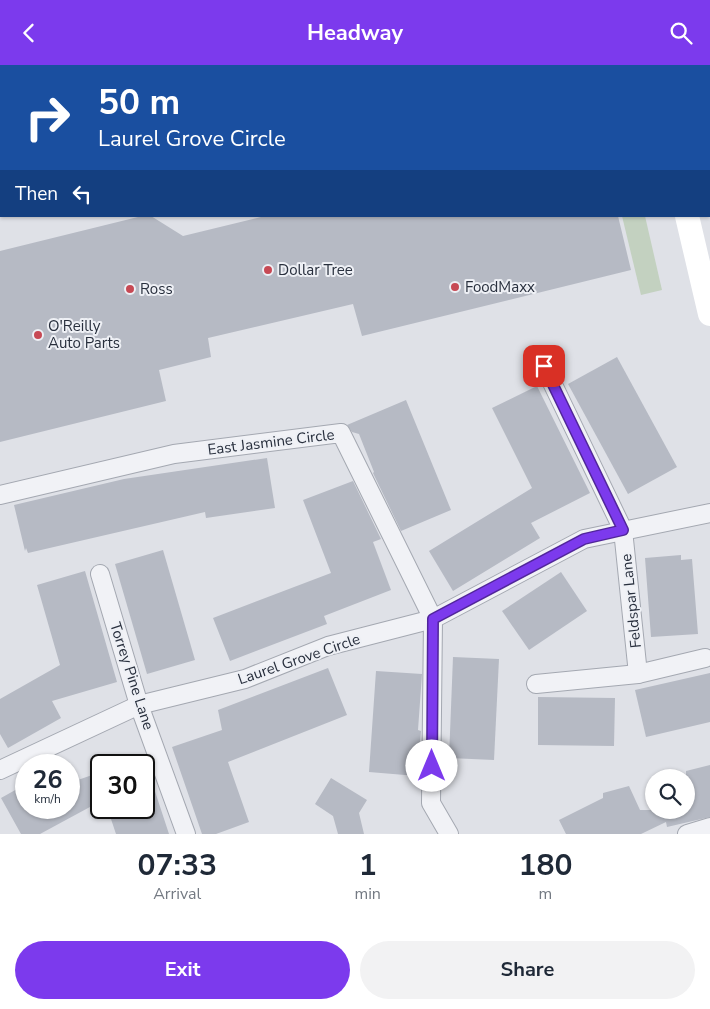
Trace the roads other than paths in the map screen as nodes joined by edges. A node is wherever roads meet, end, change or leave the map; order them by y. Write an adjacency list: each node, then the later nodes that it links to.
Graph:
1 (687, 217): 2 (main road)
2 (710, 314)
3 (544, 366): 6 (street, Feldspar Lane)
4 (0, 495): 8 (street, East Jasmine Circle)
5 (710, 513): 6 (street, Laurel Grove Circle)
6 (623, 530): 8 (street, Laurel Grove Circle); 10 (street, Feldspar Lane)
7 (100, 574): 12 (street, Torrey Pine Lane)
8 (433, 619): 12 (street, Laurel Grove Circle); 16 (street)
9 (705, 658): 10 (street)
10 (638, 673): 11 (street)
11 (536, 683)
12 (139, 705): 13 (street, Laurel Grove Circle); 15 (street, Torrey Pine Lane)
13 (0, 770)
14 (710, 827): 17 (street)
15 (186, 834)
16 (448, 834)
17 (687, 834)

